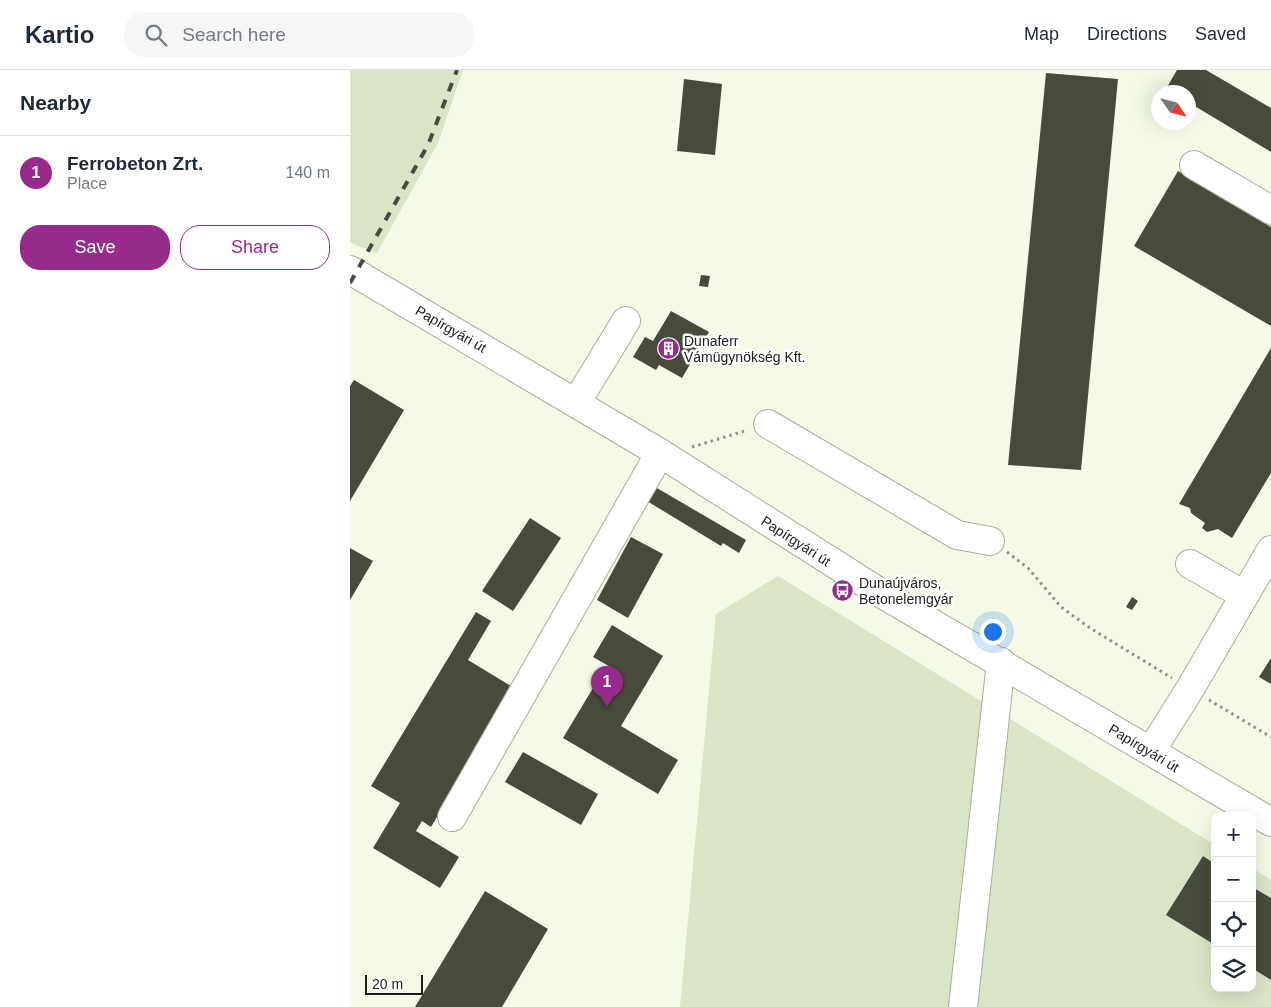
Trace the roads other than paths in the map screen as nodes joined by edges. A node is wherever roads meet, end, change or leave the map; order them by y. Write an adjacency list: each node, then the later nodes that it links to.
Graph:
1 (1194, 165): 2 (street)
2 (1271, 210)
3 (350, 270): 5 (street, Papírgyári út)
4 (626, 321): 5 (street)
5 (576, 403): 7 (street, Papírgyári út)
6 (768, 424): 8 (street)
7 (672, 451): 12 (street, Papírgyári út); 14 (street)
8 (990, 541)
9 (1271, 550): 11 (street)
10 (1190, 564): 11 (street)
11 (1244, 595): 13 (street)
12 (1001, 662): 13 (street, Papírgyári út); 16 (street)
13 (1150, 751): 15 (street, Papírgyári út)
14 (452, 817)
15 (1271, 822)
16 (963, 1007)

